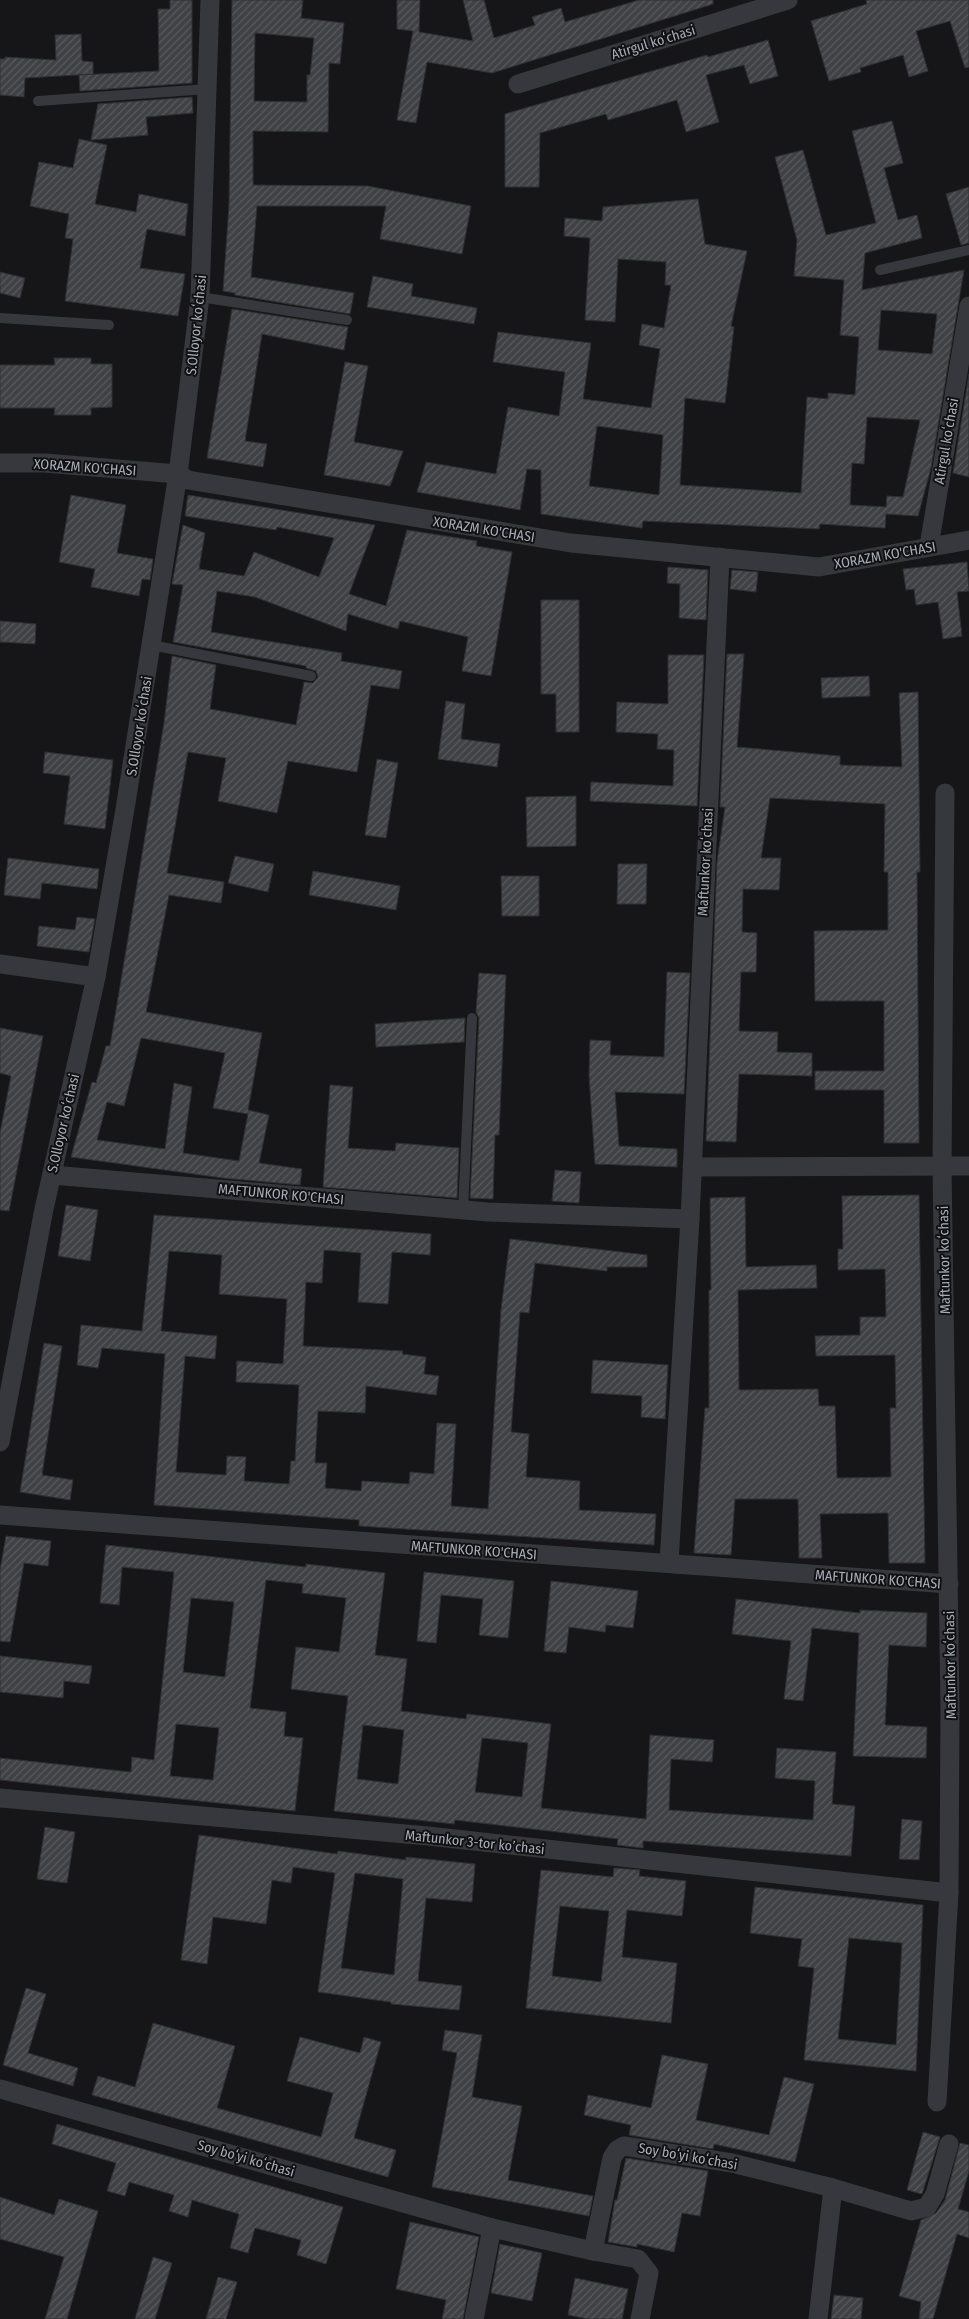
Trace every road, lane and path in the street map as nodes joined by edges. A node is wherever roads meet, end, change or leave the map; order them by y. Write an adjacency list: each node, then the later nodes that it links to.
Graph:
1 (210, 0): 4 (street, S.Olloyor koʻchasi)
2 (788, 0): 3 (street, Atirgul koʻchasi)
3 (518, 84)
4 (208, 89): 5 (lane); 8 (street, S.Olloyor koʻchasi)
5 (38, 100)
6 (969, 250): 7 (lane)
7 (880, 270)
8 (200, 297): 11 (lane); 14 (street, S.Olloyor koʻchasi)
9 (969, 306): 16 (street, Atirgul koʻchasi)
10 (0, 318): 12 (lane)
11 (347, 320)
12 (109, 325)
13 (0, 463): 14 (street, XORAZM KO'CHASI)
14 (178, 474): 17 (street, XORAZM KO'CHASI); 18 (street, S.Olloyor koʻchasi)
15 (969, 540): 16 (street, XORAZM KO'CHASI)
16 (929, 546): 17 (street, XORAZM KO'CHASI)
17 (720, 557): 25 (street, Maftunkor koʻchasi)
18 (151, 645): 19 (lane); 22 (street, S.Olloyor koʻchasi)
19 (310, 676)
20 (945, 793): 26 (street, Maftunkor koʻchasi)
21 (0, 964): 22 (street)
22 (96, 977): 27 (street, S.Olloyor koʻchasi)
23 (472, 1018): 28 (lane)
24 (969, 1166): 26 (street)
25 (692, 1167): 26 (street); 29 (street, Maftunkor koʻchasi)
26 (942, 1167): 33 (street, Maftunkor koʻchasi)
27 (52, 1175): 28 (street, MAFTUNKOR KO'CHASI); 30 (street, S.Olloyor koʻchasi)
28 (463, 1210): 29 (street, MAFTUNKOR KO'CHASI)
29 (690, 1219): 32 (street, Maftunkor koʻchasi)
30 (0, 1442)
31 (0, 1515): 32 (street, MAFTUNKOR KO'CHASI)
32 (668, 1562): 33 (street, MAFTUNKOR KO'CHASI)
33 (949, 1584): 35 (street, Maftunkor koʻchasi)
34 (0, 1798): 35 (street, Maftunkor 3-tor koʼchasi)
35 (950, 1893): 37 (street, Maftunkor koʻchasi)
36 (0, 2089): 40 (street, Soy boʻyi koʻchasi)
37 (937, 2102)
38 (949, 2144): 39 (street)
39 (833, 2188): 41 (street, Soy boʻyi koʻchasi); 44 (street)
40 (492, 2228): 41 (street, Soy boʻyi koʻchasi); 42 (street)
41 (593, 2251): 43 (street)
42 (474, 2319)
43 (640, 2319)
44 (818, 2319)

